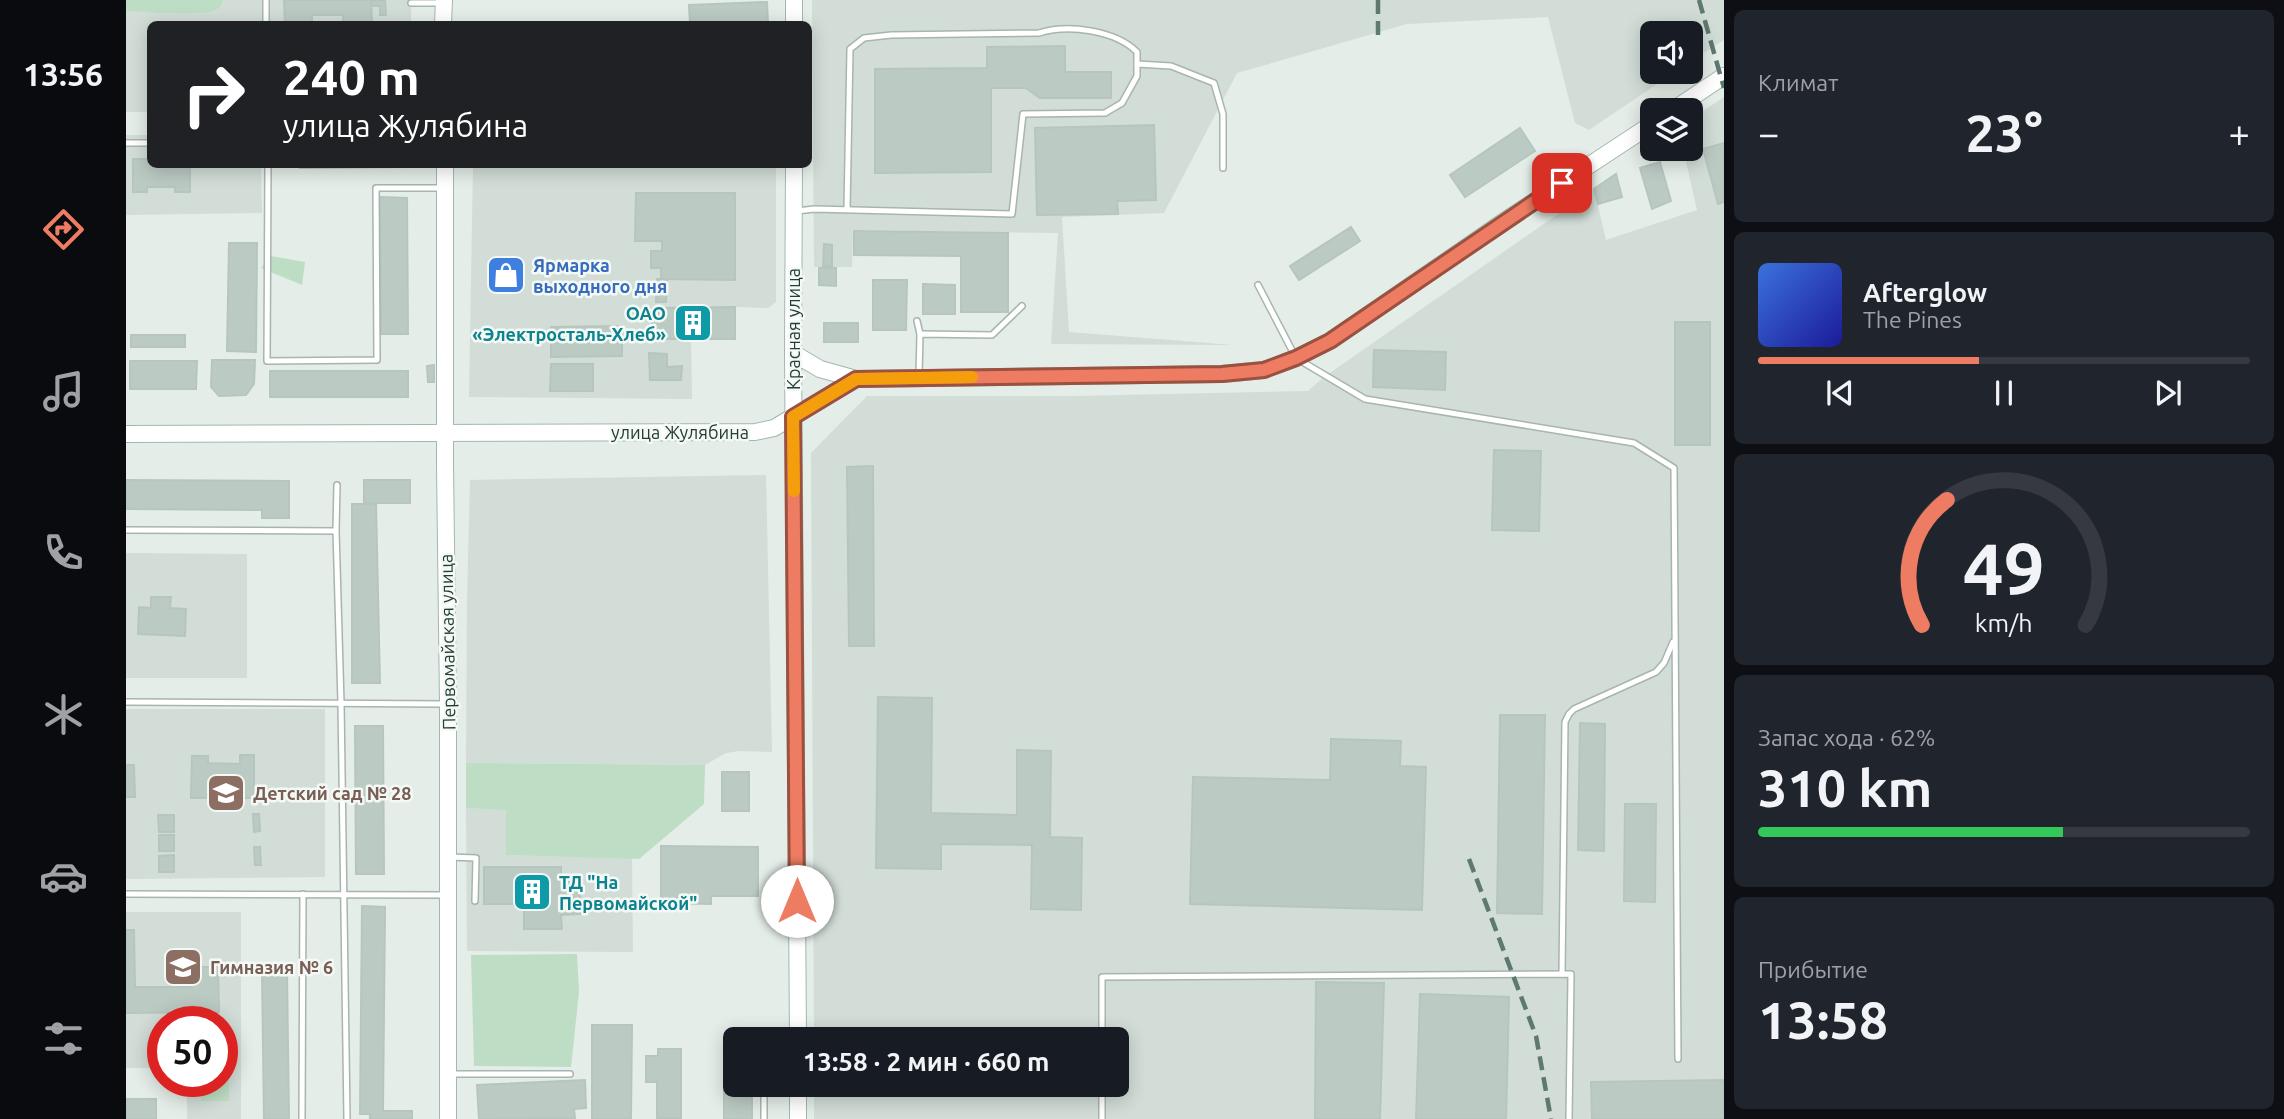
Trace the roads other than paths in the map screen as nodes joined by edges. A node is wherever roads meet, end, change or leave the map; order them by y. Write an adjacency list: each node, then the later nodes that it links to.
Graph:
1 (266, 0): 5 (lane)
2 (794, 0): 7 (main road)
3 (444, 2): 4 (lane); 6 (main road)
4 (411, 4)
5 (266, 21)
6 (443, 21)
7 (794, 21)
8 (1137, 64): 17 (lane); 19 (lane); 19 (lane)
9 (1724, 76): 10 (main road)
10 (1690, 98)
11 (1640, 132): 26 (main road)
12 (126, 144): 13 (lane)
13 (147, 144)
14 (268, 168): 18 (lane)
15 (445, 168): 18 (main road, Первомайская улица)
16 (794, 168): 20 (main road, Красная улица)
17 (1223, 168)
18 (446, 188): 31 (main road, Первомайская улица)
19 (847, 210): 20 (lane)
20 (794, 212): 25 (main road, Красная улица)
21 (1258, 285): 26 (lane)
22 (1022, 306): 24 (lane)
23 (918, 321): 24 (lane)
24 (920, 334): 27 (lane)
25 (793, 353): 28 (main road); 29 (main road, Красная улица)
26 (1296, 358): 27 (main road); 35 (lane)
27 (919, 378): 28 (main road)
28 (856, 379): 29 (main road, улица Жулябина)
29 (793, 417): 31 (main road, улица Жулябина); 46 (main road, Красная улица)
30 (126, 433): 31 (main road, улица Жулябина)
31 (446, 434): 38 (main road, Первомайская улица)
32 (337, 485): 34 (lane)
33 (126, 530): 34 (lane)
34 (336, 531): 37 (lane)
35 (1674, 639): 45 (lane); 48 (lane)
36 (126, 702): 37 (lane)
37 (341, 703): 38 (lane); 42 (lane)
38 (448, 704): 39 (main road, Первомайская улица)
39 (447, 857): 43 (main road, Первомайская улица); 44 (lane)
40 (126, 894): 41 (lane)
41 (303, 894): 42 (lane); 54 (lane)
42 (343, 894): 43 (lane); 55 (lane)
43 (447, 895): 50 (main road, Первомайская улица)
44 (475, 901)
45 (1562, 974): 47 (lane); 60 (lane)
46 (797, 1027)
47 (1102, 1027)
48 (1678, 1059)
49 (570, 1073): 50 (lane)
50 (447, 1074): 56 (main road, Первомайская улица)
51 (764, 1097): 57 (lane)
52 (798, 1097): 58 (main road)
53 (1102, 1097): 59 (lane)
54 (302, 1119)
55 (347, 1119)
56 (447, 1119)
57 (764, 1119)
58 (798, 1119)
59 (1102, 1119)
60 (1569, 1119)

